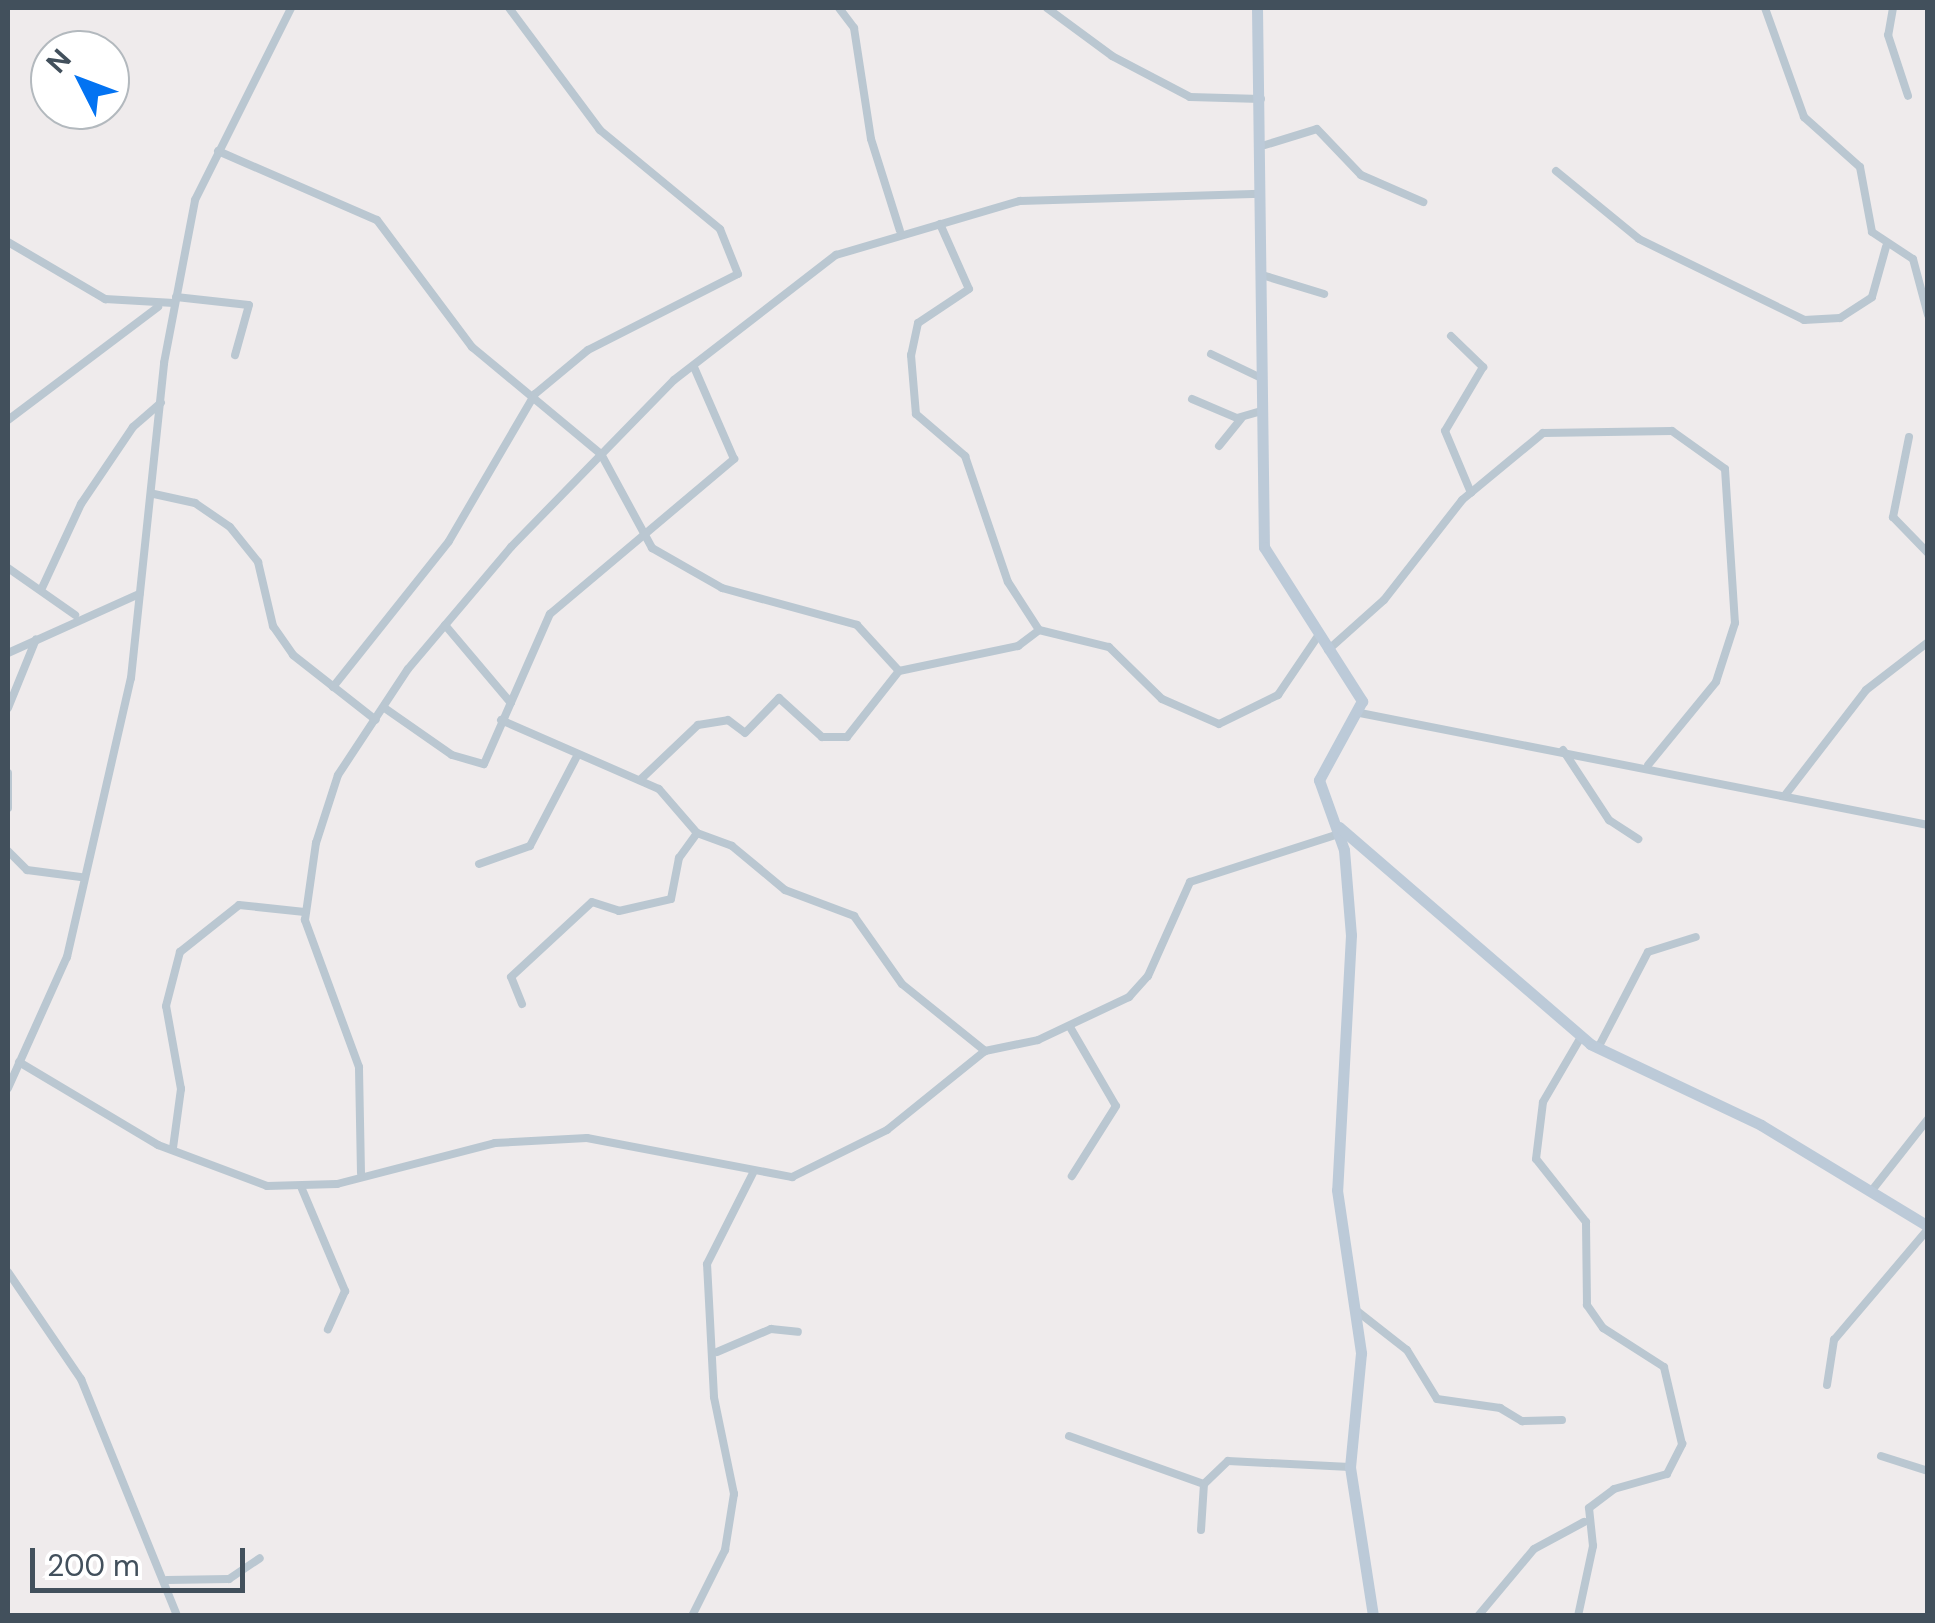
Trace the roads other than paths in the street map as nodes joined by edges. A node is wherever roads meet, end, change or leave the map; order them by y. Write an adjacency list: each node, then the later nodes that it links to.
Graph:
1 (291, 8): 11 (street)
2 (509, 8): 29 (street)
3 (839, 8): 16 (street)
4 (1046, 8): 9 (street)
5 (1258, 8): 9 (main road)
6 (1765, 8): 18 (street)
7 (1893, 8): 8 (street)
8 (1908, 96)
9 (1263, 99): 10 (main road)
10 (1265, 145): 13 (main road); 14 (street)
11 (218, 151): 21 (street); 29 (street)
12 (1556, 170): 18 (street)
13 (1263, 194): 15 (street); 19 (main road)
14 (1423, 202)
15 (940, 224): 16 (street); 47 (street)
16 (900, 231): 27 (street)
17 (8, 242): 22 (street)
18 (1886, 247): 23 (street)
19 (1262, 275): 20 (street); 28 (main road)
20 (1324, 294)
21 (175, 300): 22 (street); 26 (street); 31 (street)
22 (158, 307): 34 (street)
23 (1928, 316)
24 (1451, 336): 38 (street)
25 (1211, 354): 28 (street)
26 (235, 355)
27 (694, 367): 37 (street); 40 (street)
28 (1261, 378): 32 (main road)
29 (535, 394): 37 (street); 54 (street)
30 (1192, 399): 33 (street)
31 (161, 403): 39 (street); 43 (street)
32 (1261, 410): 33 (street); 48 (main road)
33 (1243, 416): 36 (street)
34 (8, 420)
35 (1909, 437): 41 (street)
36 (1220, 446)
37 (601, 454): 40 (street); 46 (street)
38 (1471, 493): 51 (street); 63 (street)
39 (154, 494): 44 (street); 54 (street)
40 (644, 540): 53 (street); 55 (street)
41 (1928, 553)
42 (8, 568): 43 (street)
43 (42, 588): 45 (street)
44 (139, 594): 45 (street); 75 (street)
45 (76, 615): 49 (street)
46 (445, 625): 55 (street); 57 (street)
47 (1039, 630): 48 (street); 53 (street)
48 (1318, 636): 51 (main road)
49 (36, 639): 52 (street); 56 (street)
50 (1928, 642): 66 (street)
51 (1328, 650): 58 (main road)
52 (8, 653)
53 (900, 671): 65 (street)
54 (333, 687): 59 (street)
55 (511, 703): 60 (street)
56 (8, 708)
57 (386, 709): 59 (street); 60 (street)
58 (1360, 713): 61 (street); 68 (main road)
59 (376, 720): 76 (street)
60 (501, 720): 62 (street)
61 (1563, 750): 63 (street); 72 (street)
62 (576, 758): 65 (street); 74 (street)
63 (1648, 765): 66 (street)
64 (8, 772): 67 (street)
65 (640, 780): 70 (street)
66 (1786, 794): 69 (street)
67 (8, 808)
68 (1333, 820): 71 (main road); 81 (main road)
69 (1928, 825)
70 (697, 832): 78 (street); 83 (street)
71 (1338, 834): 80 (street); 95 (main road)
72 (1638, 839)
73 (8, 850): 75 (street)
74 (479, 864)
75 (80, 877): 84 (street)
76 (305, 912): 87 (street); 88 (street)
77 (1696, 937): 79 (street)
78 (522, 1004)
79 (1606, 1021): 81 (street); 82 (street)
80 (1070, 1028): 83 (street); 90 (street)
81 (1582, 1038): 82 (main road); 106 (street)
82 (1598, 1048): 92 (main road)
83 (985, 1051): 89 (street)
84 (20, 1062): 85 (street); 87 (street)
85 (8, 1088)
86 (1928, 1119): 92 (street)
87 (173, 1148): 91 (street)
88 (360, 1173): 89 (street); 91 (street)
89 (753, 1173): 98 (street)
90 (1072, 1176)
91 (302, 1189): 96 (street)
92 (1873, 1189): 93 (main road)
93 (1928, 1227): 99 (street)
94 (8, 1272): 109 (street)
95 (1357, 1311): 100 (street); 103 (main road)
96 (328, 1330)
97 (798, 1332): 98 (street)
98 (717, 1352): 111 (street)
99 (1827, 1385)
100 (1562, 1420)
101 (1069, 1436): 105 (street)
102 (1881, 1456): 104 (street)
103 (1350, 1467): 105 (street); 112 (main road)
104 (1928, 1472)
105 (1204, 1484): 107 (street)
106 (1584, 1522): 113 (street); 114 (street)
107 (1201, 1530)
108 (260, 1558): 109 (street)
109 (167, 1580): 110 (street)
110 (177, 1616)
111 (692, 1616)
112 (1372, 1616)
113 (1478, 1616)
114 (1578, 1616)

